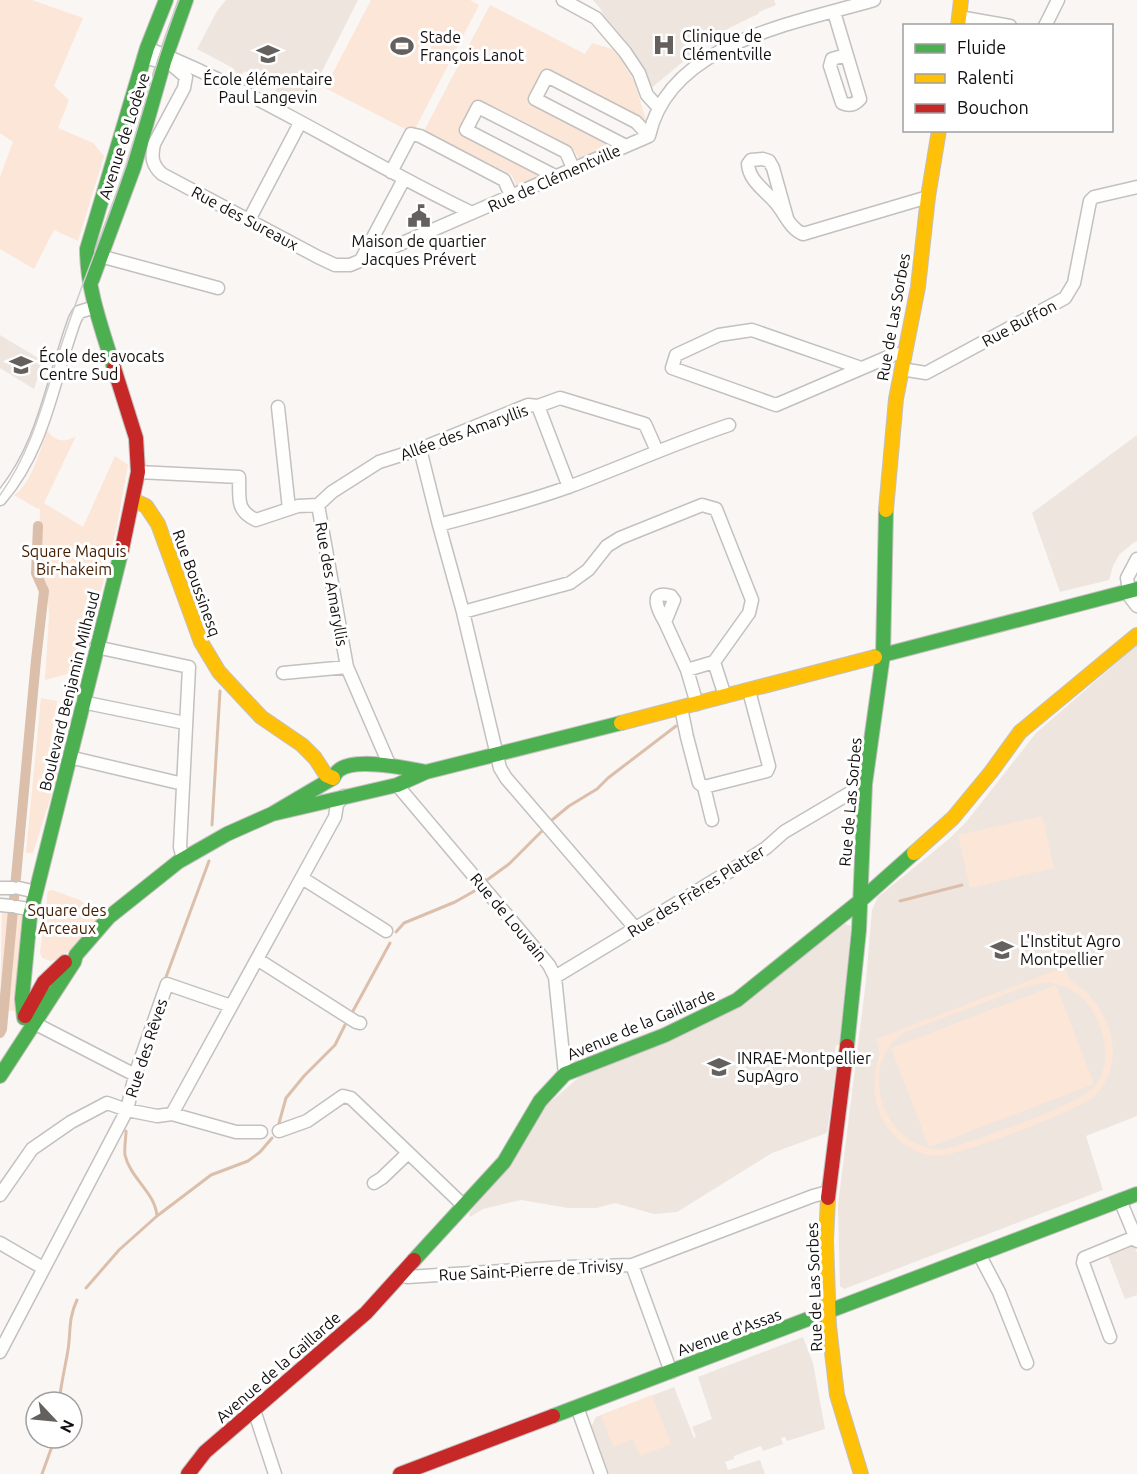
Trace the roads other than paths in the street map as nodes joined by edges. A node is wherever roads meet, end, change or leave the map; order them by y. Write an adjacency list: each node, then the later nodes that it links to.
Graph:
1 (166, 0): 11 (street, Avenue de Lodève)
2 (186, 0): 13 (street, Avenue de Lodève)
3 (563, 0): 14 (street)
4 (874, 0): 7 (street)
5 (961, 0): 8 (street)
6 (1058, 0): 10 (street)
7 (834, 12): 12 (street); 14 (street)
8 (958, 21): 9 (street)
9 (989, 24)
10 (1046, 24)
11 (146, 52): 13 (street, Rue des Sureaux); 31 (street, Avenue de Lodève)
12 (846, 55)
13 (166, 60): 15 (street, Rue de Clémentville); 28 (street, Rue des Sureaux); 29 (street, Avenue de Lodève)
14 (659, 108): 17 (street)
15 (300, 123): 20 (street, Rue de Clémentville); 28 (street)
16 (939, 132): 25 (street, Rue de Las Sorbes)
17 (649, 136): 18 (street, Rue de Clémentville); 18 (street)
18 (626, 146): 19 (street, Rue de Clémentville)
19 (573, 168): 21 (street, Rue de Clémentville); 21 (street)
20 (391, 172): 22 (street, Rue de Clémentville); 24 (street)
21 (555, 176): 24 (street, Rue de Clémentville)
22 (404, 179): 26 (street, Rue de Clémentville); 30 (street)
23 (1137, 187): 36 (street, Rue Buffon)
24 (511, 195): 26 (street, Rue de Clémentville)
25 (928, 197): 27 (street); 34 (street, Rue de Las Sorbes)
26 (472, 213): 30 (street, Rue des Sureaux)
27 (787, 218): 27 (street)
28 (249, 220): 30 (street, Rue des Sureaux)
29 (100, 256): 31 (street, Avenue de Lodève); 32 (street)
30 (361, 260)
31 (91, 282): 33 (street, Avenue de Lodève)
32 (218, 288)
33 (95, 307): 42 (street, Boulevard Benjamin Milhaud); 44 (street)
34 (904, 355): 35 (street); 36 (street, Rue de Las Sorbes)
35 (861, 368): 35 (street)
36 (901, 369): 57 (street, Rue de Las Sorbes)
37 (538, 406): 40 (street, Allée des Amaryllis); 41 (street); 43 (street, Allée des Amaryllis)
38 (278, 407): 47 (street)
39 (729, 425): 41 (street)
40 (420, 449): 46 (street, Allée des Amaryllis); 48 (street)
41 (657, 451): 43 (street)
42 (138, 472): 45 (street, Boulevard Benjamin Milhaud); 47 (street, Rue des Amaryllis)
43 (569, 487): 48 (street)
44 (0, 499)
45 (133, 500): 55 (street, Boulevard Benjamin Milhaud); 56 (street, Rue Boussinesq)
46 (318, 505): 47 (street, Rue des Amaryllis); 60 (street, Rue des Amaryllis)
47 (289, 509)
48 (439, 525): 52 (street)
49 (1137, 560): 50 (street)
50 (1133, 590): 51 (street); 57 (street)
51 (1137, 606)
52 (463, 612): 58 (street); 69 (street)
53 (664, 622): 61 (street)
54 (1137, 634): 87 (street, Avenue de la Gaillarde)
55 (96, 647): 59 (street); 65 (street, Boulevard Benjamin Milhaud)
56 (206, 653): 59 (street); 74 (street, Rue Boussinesq)
57 (883, 655): 63 (street); 76 (street, Rue de Las Sorbes)
58 (714, 662): 61 (street); 64 (street)
59 (189, 667): 68 (street)
60 (348, 667): 62 (street); 71 (street, Rue des Amaryllis)
61 (687, 670): 66 (street)
62 (283, 673)
63 (749, 691): 64 (street); 78 (street)
64 (725, 696): 66 (street)
65 (82, 702): 68 (street); 70 (street, Boulevard Benjamin Milhaud)
66 (697, 704): 67 (street)
67 (681, 708): 69 (street); 78 (street)
68 (185, 723): 75 (street)
69 (498, 756): 73 (street); 90 (street)
70 (69, 757): 75 (street); 86 (street, Boulevard Benjamin Milhaud)
71 (389, 764): 72 (street); 73 (street)
72 (350, 766): 74 (street); 79 (street)
73 (426, 772): 77 (street)
74 (333, 778): 80 (street); 81 (street)
75 (183, 784): 83 (street)
76 (866, 784): 87 (street, Rue de Las Sorbes); 90 (street, Rue des Frères Platter)
77 (397, 785): 79 (street); 94 (street, Rue de Louvain)
78 (704, 787): 82 (street)
79 (358, 793): 80 (street)
80 (344, 796): 81 (street); 84 (street)
81 (272, 814): 83 (street)
82 (712, 820)
83 (183, 859): 92 (street)
84 (302, 878): 91 (street); 93 (street)
85 (11, 888): 86 (street)
86 (36, 892): 89 (street, Boulevard Benjamin Milhaud)
87 (860, 901): 100 (street, Avenue de la Gaillarde); 109 (street, Rue de Las Sorbes)
88 (9, 906): 89 (street)
89 (33, 910): 95 (street, Boulevard Benjamin Milhaud); 98 (street, Boulevard Benjamin Milhaud)
90 (636, 929): 94 (street, Rue des Frères Platter)
91 (386, 931)
92 (76, 955): 95 (street); 96 (street)
93 (257, 959): 97 (street); 99 (street)
94 (555, 977): 100 (street, Rue de Louvain)
95 (44, 982): 96 (street, Boulevard Benjamin Milhaud); 98 (street)
96 (50, 998): 98 (street)
97 (231, 1006): 101 (street, Rue des Rêves); 104 (street)
98 (29, 1021): 101 (street); 102 (street)
99 (360, 1023)
100 (565, 1074): 113 (street, Avenue de la Gaillarde)
101 (135, 1075): 103 (street, Rue des Rêves)
102 (0, 1076)
103 (127, 1110): 104 (street); 111 (street, Rue des Rêves); 118 (street)
104 (172, 1114): 106 (street)
105 (279, 1131): 107 (street)
106 (261, 1132)
107 (408, 1154): 108 (street); 113 (street)
108 (374, 1183)
109 (828, 1192): 117 (street, Rue Saint-Pierre de Trivisy); 120 (street, Rue de Las Sorbes)
110 (1137, 1194): 112 (street, Avenue d'Assas)
111 (0, 1195)
112 (1120, 1200): 114 (street); 116 (street, Avenue d'Assas)
113 (463, 1205): 119 (street, Avenue de la Gaillarde)
114 (1136, 1239): 121 (street)
115 (1, 1246): 118 (street)
116 (979, 1254): 120 (street, Avenue d'Assas); 123 (street)
117 (632, 1265): 119 (street, Rue Saint-Pierre de Trivisy); 124 (street)
118 (43, 1268): 122 (street)
119 (400, 1275): 126 (street, Avenue de la Gaillarde)
120 (830, 1311): 124 (street, Avenue d'Assas); 131 (street, Rue de Las Sorbes)
121 (1110, 1337)
122 (0, 1352)
123 (1027, 1363)
124 (670, 1372): 125 (street, Avenue d'Assas)
125 (577, 1407): 129 (street, Avenue d'Assas); 130 (street)
126 (254, 1410): 127 (street, Avenue de la Gaillarde); 128 (street)
127 (188, 1474)
128 (275, 1474)
129 (400, 1474)
130 (601, 1474)
131 (861, 1474)

